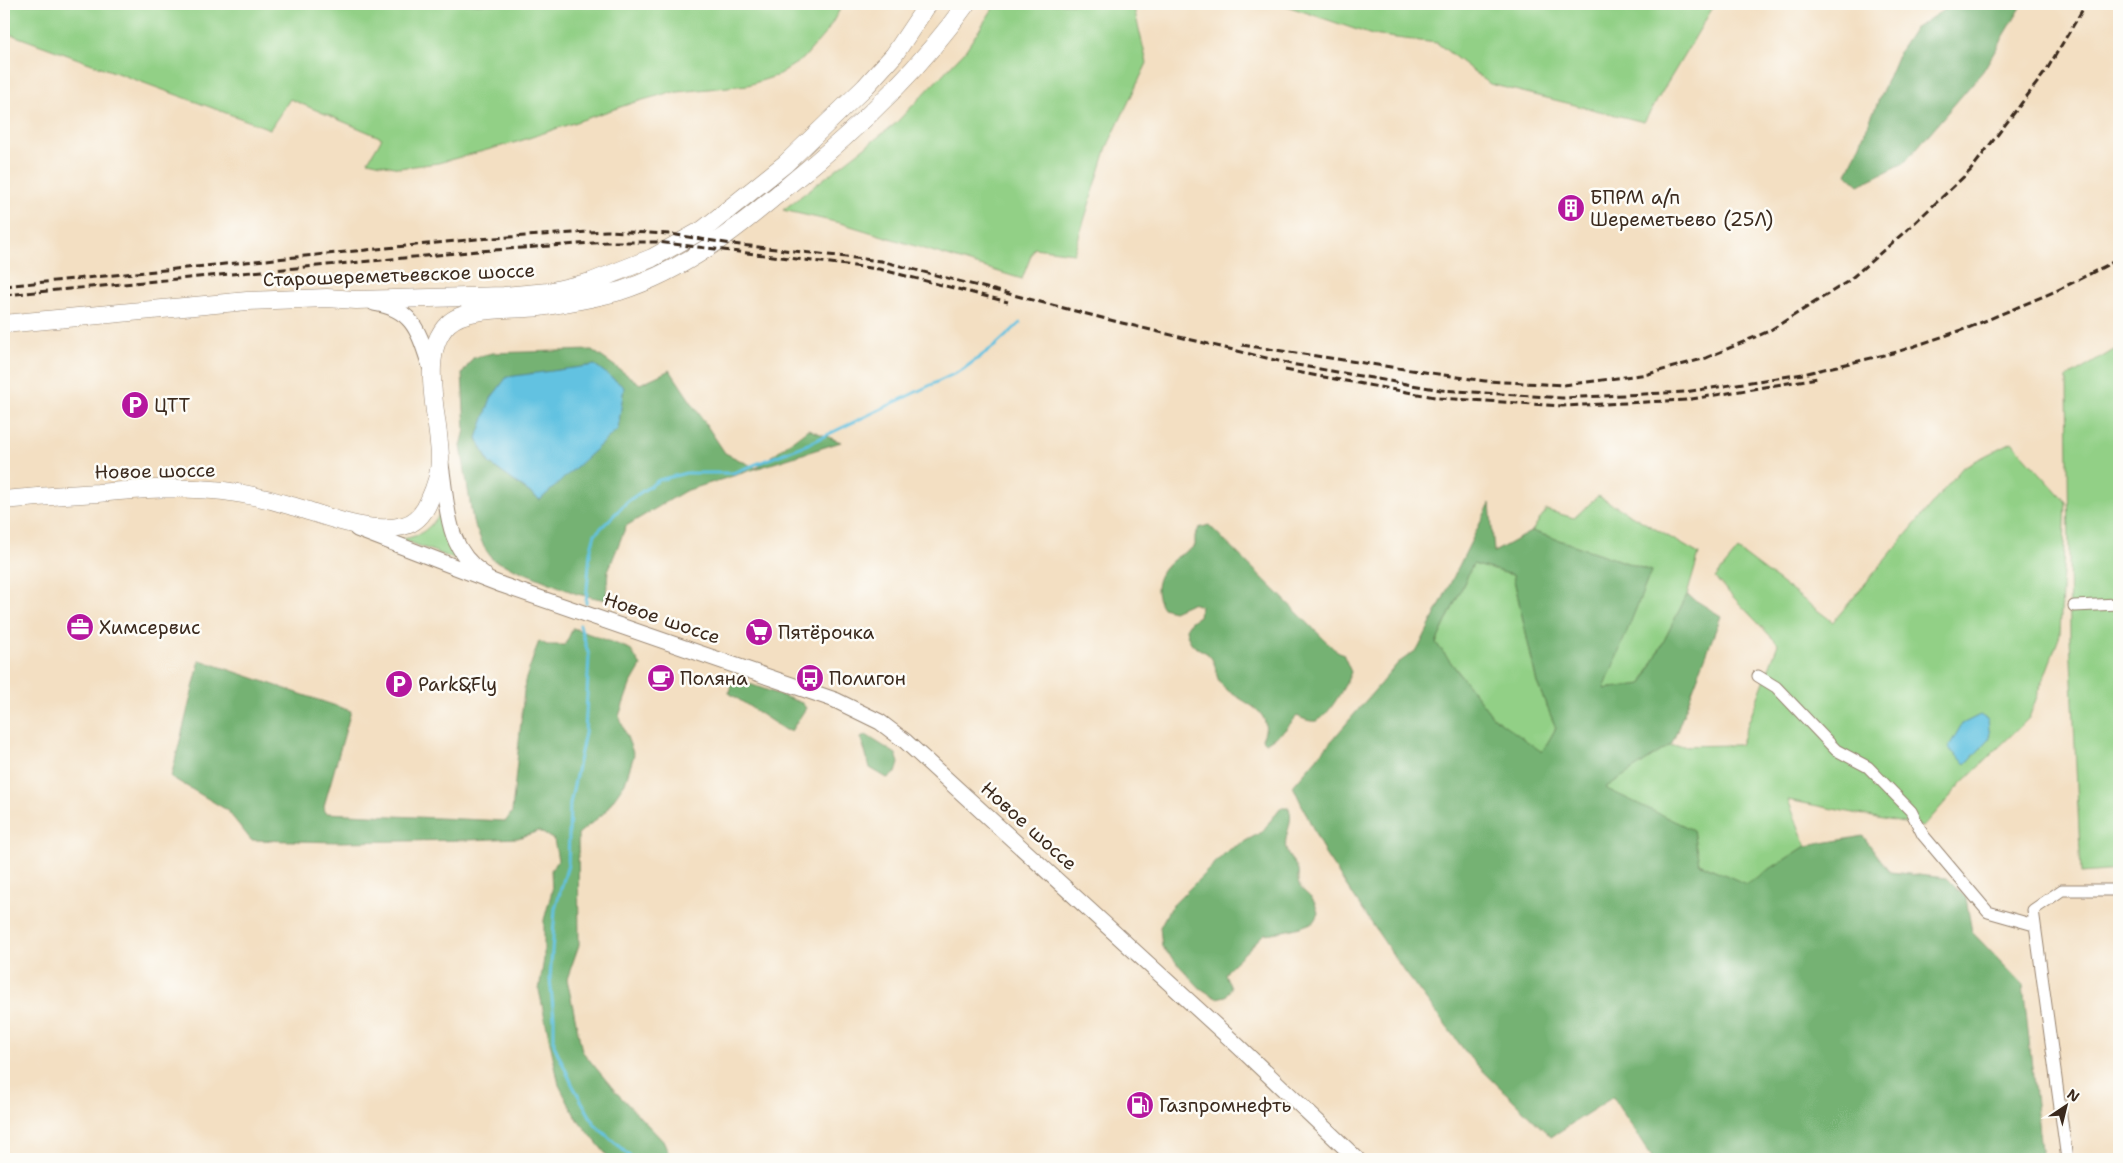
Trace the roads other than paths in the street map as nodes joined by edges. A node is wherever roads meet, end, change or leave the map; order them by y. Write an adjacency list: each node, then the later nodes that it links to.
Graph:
1 (928, 4): 3 (main road, Старошереметьевское шоссе)
2 (966, 4): 5 (main road, Старошереметьевское шоссе)
3 (356, 300): 4 (main road, Старошереметьевское шоссе); 5 (main road)
4 (4, 324)
5 (432, 370): 6 (main road, Старошереметьевское шоссе)
6 (440, 460): 8 (main road, Старошереметьевское шоссе); 9 (main road)
7 (4, 500): 8 (main road, Новое шоссе)
8 (337, 520): 9 (main road, Новое шоссе)
9 (502, 585): 15 (main road, Новое шоссе)
10 (2119, 604): 11 (street)
11 (2074, 606)
12 (1758, 676): 14 (street)
13 (2119, 890): 14 (street)
14 (2034, 924): 16 (street)
15 (1357, 1159)
16 (2067, 1159)

